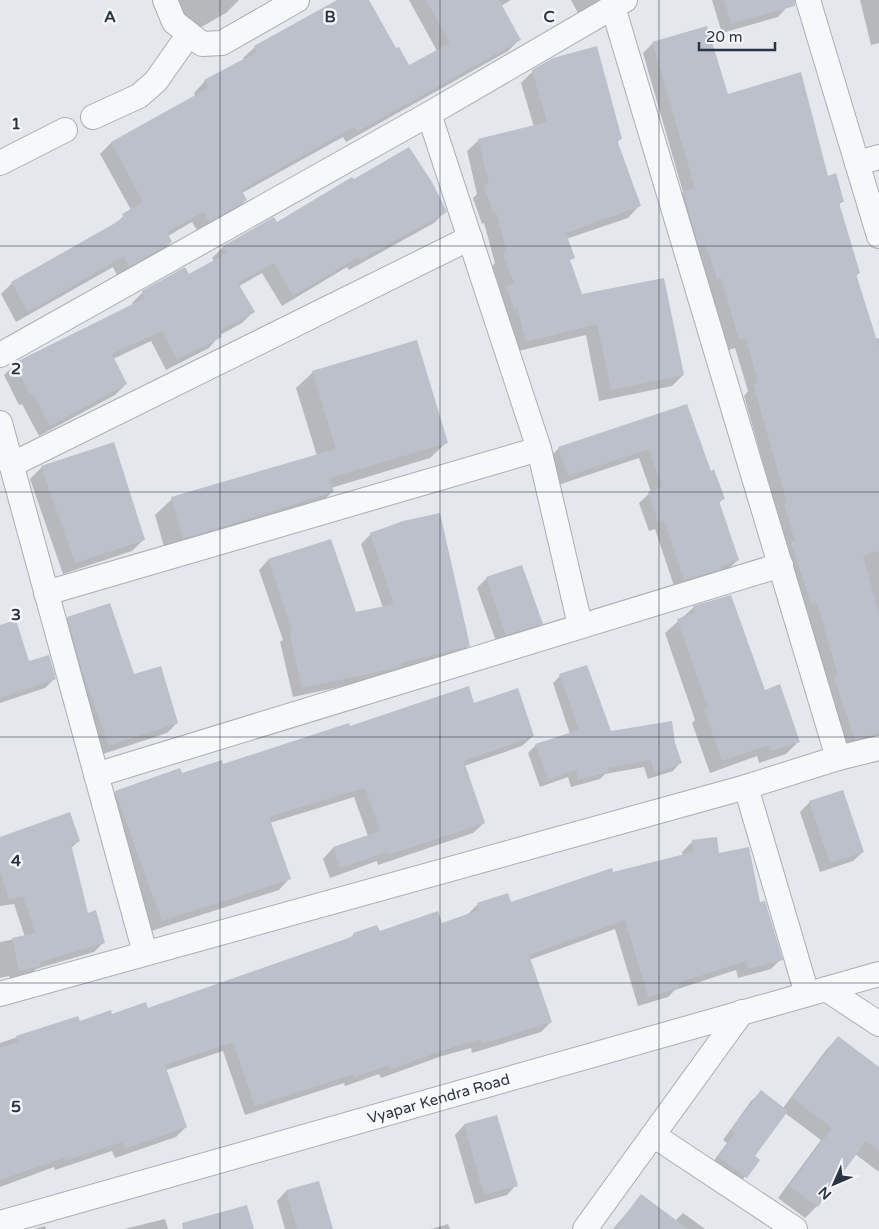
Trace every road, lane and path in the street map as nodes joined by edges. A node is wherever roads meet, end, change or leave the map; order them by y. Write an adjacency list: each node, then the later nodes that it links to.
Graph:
1 (165, 0): 5 (street)
2 (297, 0): 5 (street)
3 (808, 0): 9 (street)
4 (619, 4): 6 (street); 17 (street)
5 (189, 34): 7 (street)
6 (429, 114): 12 (street); 13 (street)
7 (93, 117)
8 (65, 130): 10 (street)
9 (868, 160): 11 (street)
10 (0, 162)
11 (879, 236)
12 (470, 238): 15 (street); 16 (street)
13 (0, 355)
14 (0, 424): 16 (street)
15 (539, 449): 18 (street); 19 (street)
16 (11, 465): 18 (street)
17 (781, 566): 19 (street); 21 (street)
18 (46, 593): 22 (street)
19 (580, 625): 22 (street)
20 (879, 748): 21 (street)
21 (838, 758): 23 (street)
22 (96, 775): 24 (street)
23 (746, 787): 24 (street); 26 (street)
24 (145, 953): 27 (street)
25 (879, 974): 26 (street, Vyapar Kendra Road)
26 (816, 991): 28 (street, Vyapar Kendra Road); 29 (street)
27 (0, 994)
28 (742, 1012): 30 (street); 31 (street, Vyapar Kendra Road)
29 (879, 1024)
30 (653, 1135): 32 (street); 33 (street)
31 (0, 1223)
32 (585, 1229)
33 (795, 1229)

